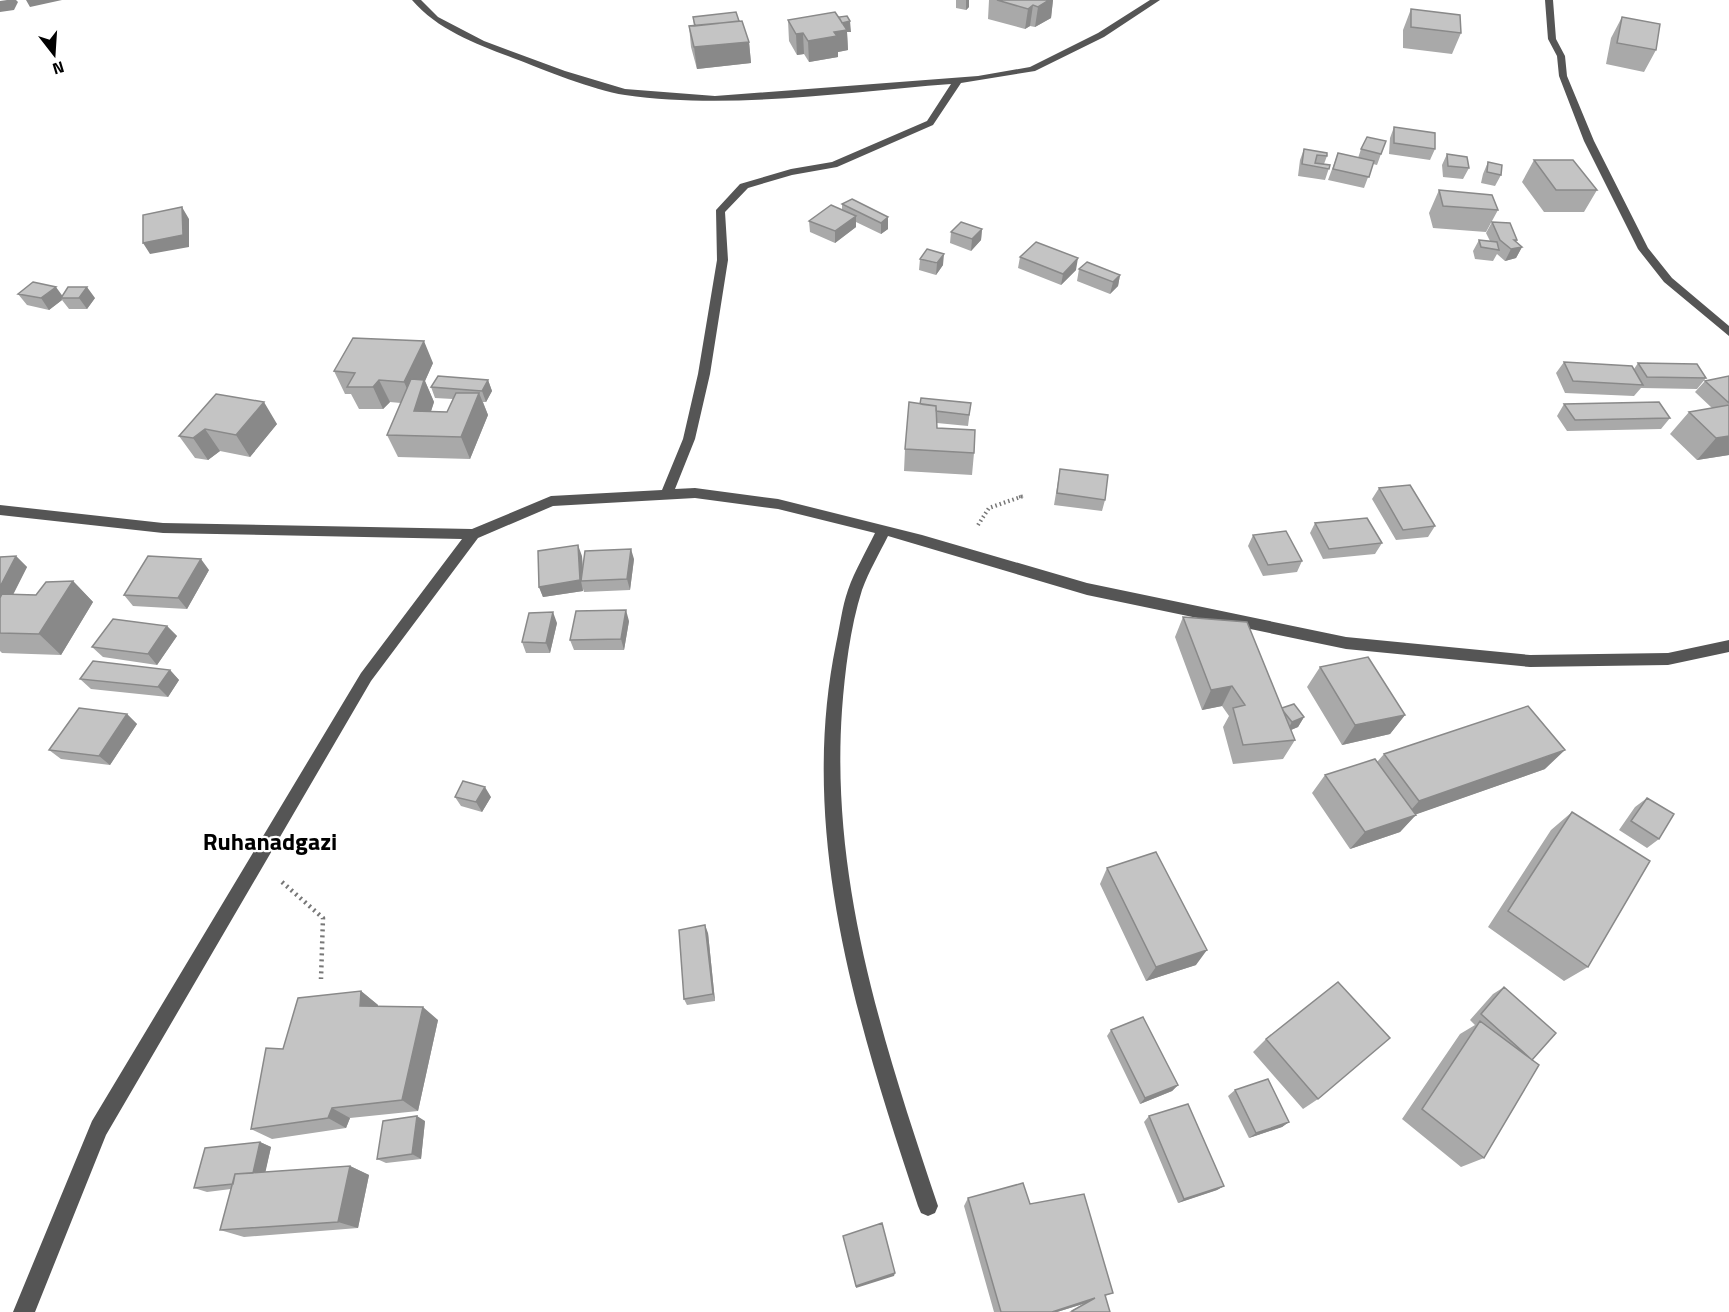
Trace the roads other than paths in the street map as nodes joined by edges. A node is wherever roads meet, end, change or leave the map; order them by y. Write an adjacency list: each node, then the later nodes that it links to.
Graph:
1 (416, 0): 4 (street)
2 (1156, 0): 4 (street)
3 (1548, 0): 5 (street)
4 (958, 80): 6 (street)
5 (1729, 332)
6 (668, 494): 8 (street); 9 (street)
7 (0, 510): 9 (street)
8 (884, 530): 10 (street); 11 (street)
9 (473, 534): 12 (street)
10 (1729, 646)
11 (928, 1206)
12 (22, 1308)

